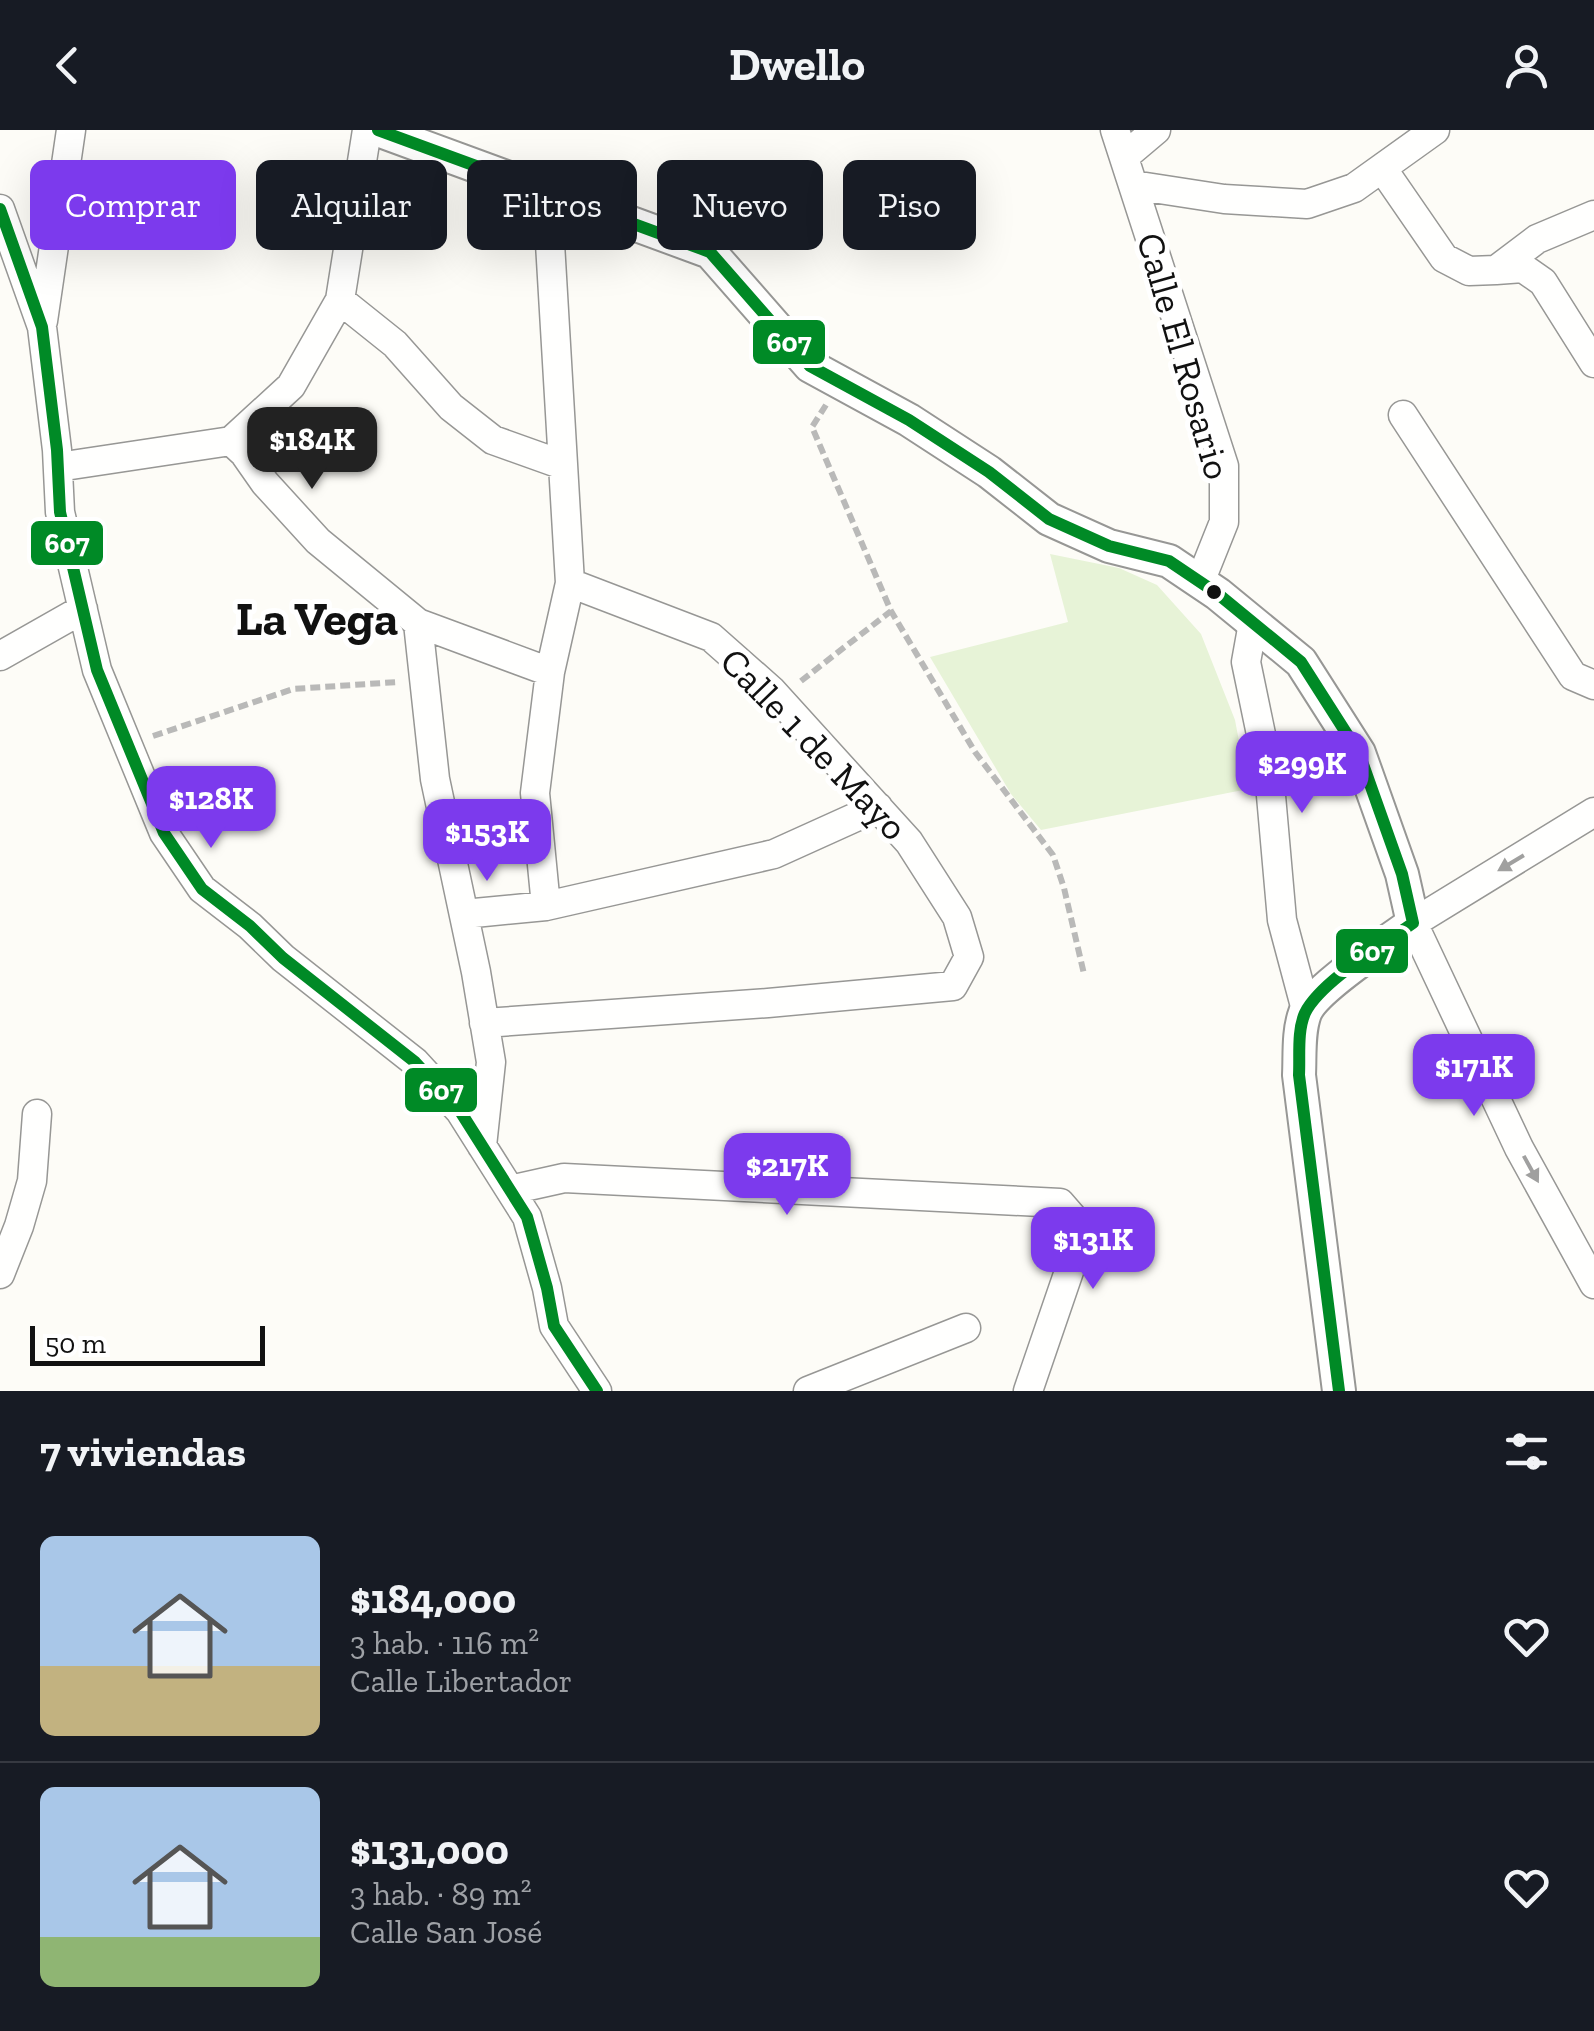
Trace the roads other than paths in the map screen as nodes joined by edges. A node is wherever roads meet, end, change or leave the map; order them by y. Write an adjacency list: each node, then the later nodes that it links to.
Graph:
1 (71, 130): 17 (street)
2 (367, 130): 16 (street)
3 (378, 130): 8 (street)
4 (1115, 130): 7 (street, Calle El Rosario)
5 (1156, 130): 7 (street)
6 (1435, 130): 9 (street)
7 (1124, 157): 10 (street, Calle El Rosario)
8 (467, 163)
9 (1382, 168): 10 (street); 15 (street)
10 (1133, 185): 23 (street, Calle El Rosario)
11 (0, 209): 17 (street)
12 (1594, 215): 15 (street)
13 (637, 225): 23 (street)
14 (550, 250): 21 (street)
15 (1496, 270): 18 (street)
16 (340, 300): 20 (street); 21 (street)
17 (42, 327): 22 (street)
18 (1594, 363)
19 (1403, 415): 30 (street)
20 (231, 441): 22 (street); 26 (street)
21 (563, 465): 24 (street)
22 (58, 466): 25 (street)
23 (1200, 582): 27 (street)
24 (570, 583): 29 (street); 31 (street, Calle 1 de Mayo)
25 (82, 608): 28 (street); 39 (street)
26 (418, 623): 29 (street); 34 (street)
27 (1253, 623): 35 (street); 36 (street)
28 (0, 656)
29 (550, 672): 33 (street)
30 (1594, 685)
31 (878, 807): 33 (street); 37 (street, Calle 1 de Mayo)
32 (1594, 812): 35 (street, one-way to 35)
33 (546, 906): 34 (street)
34 (464, 914): 37 (street)
35 (1413, 923): 36 (street); 41 (street, one-way to 41)
36 (1306, 1010): 48 (street)
37 (484, 1023): 39 (street)
38 (36, 1114): 42 (street)
39 (482, 1146): 40 (street)
40 (510, 1190): 45 (street); 47 (street)
41 (1584, 1242): 43 (street)
42 (0, 1274)
43 (1594, 1284)
44 (966, 1328): 46 (street)
45 (597, 1391)
46 (808, 1391)
47 (1028, 1391)
48 (1340, 1391)

